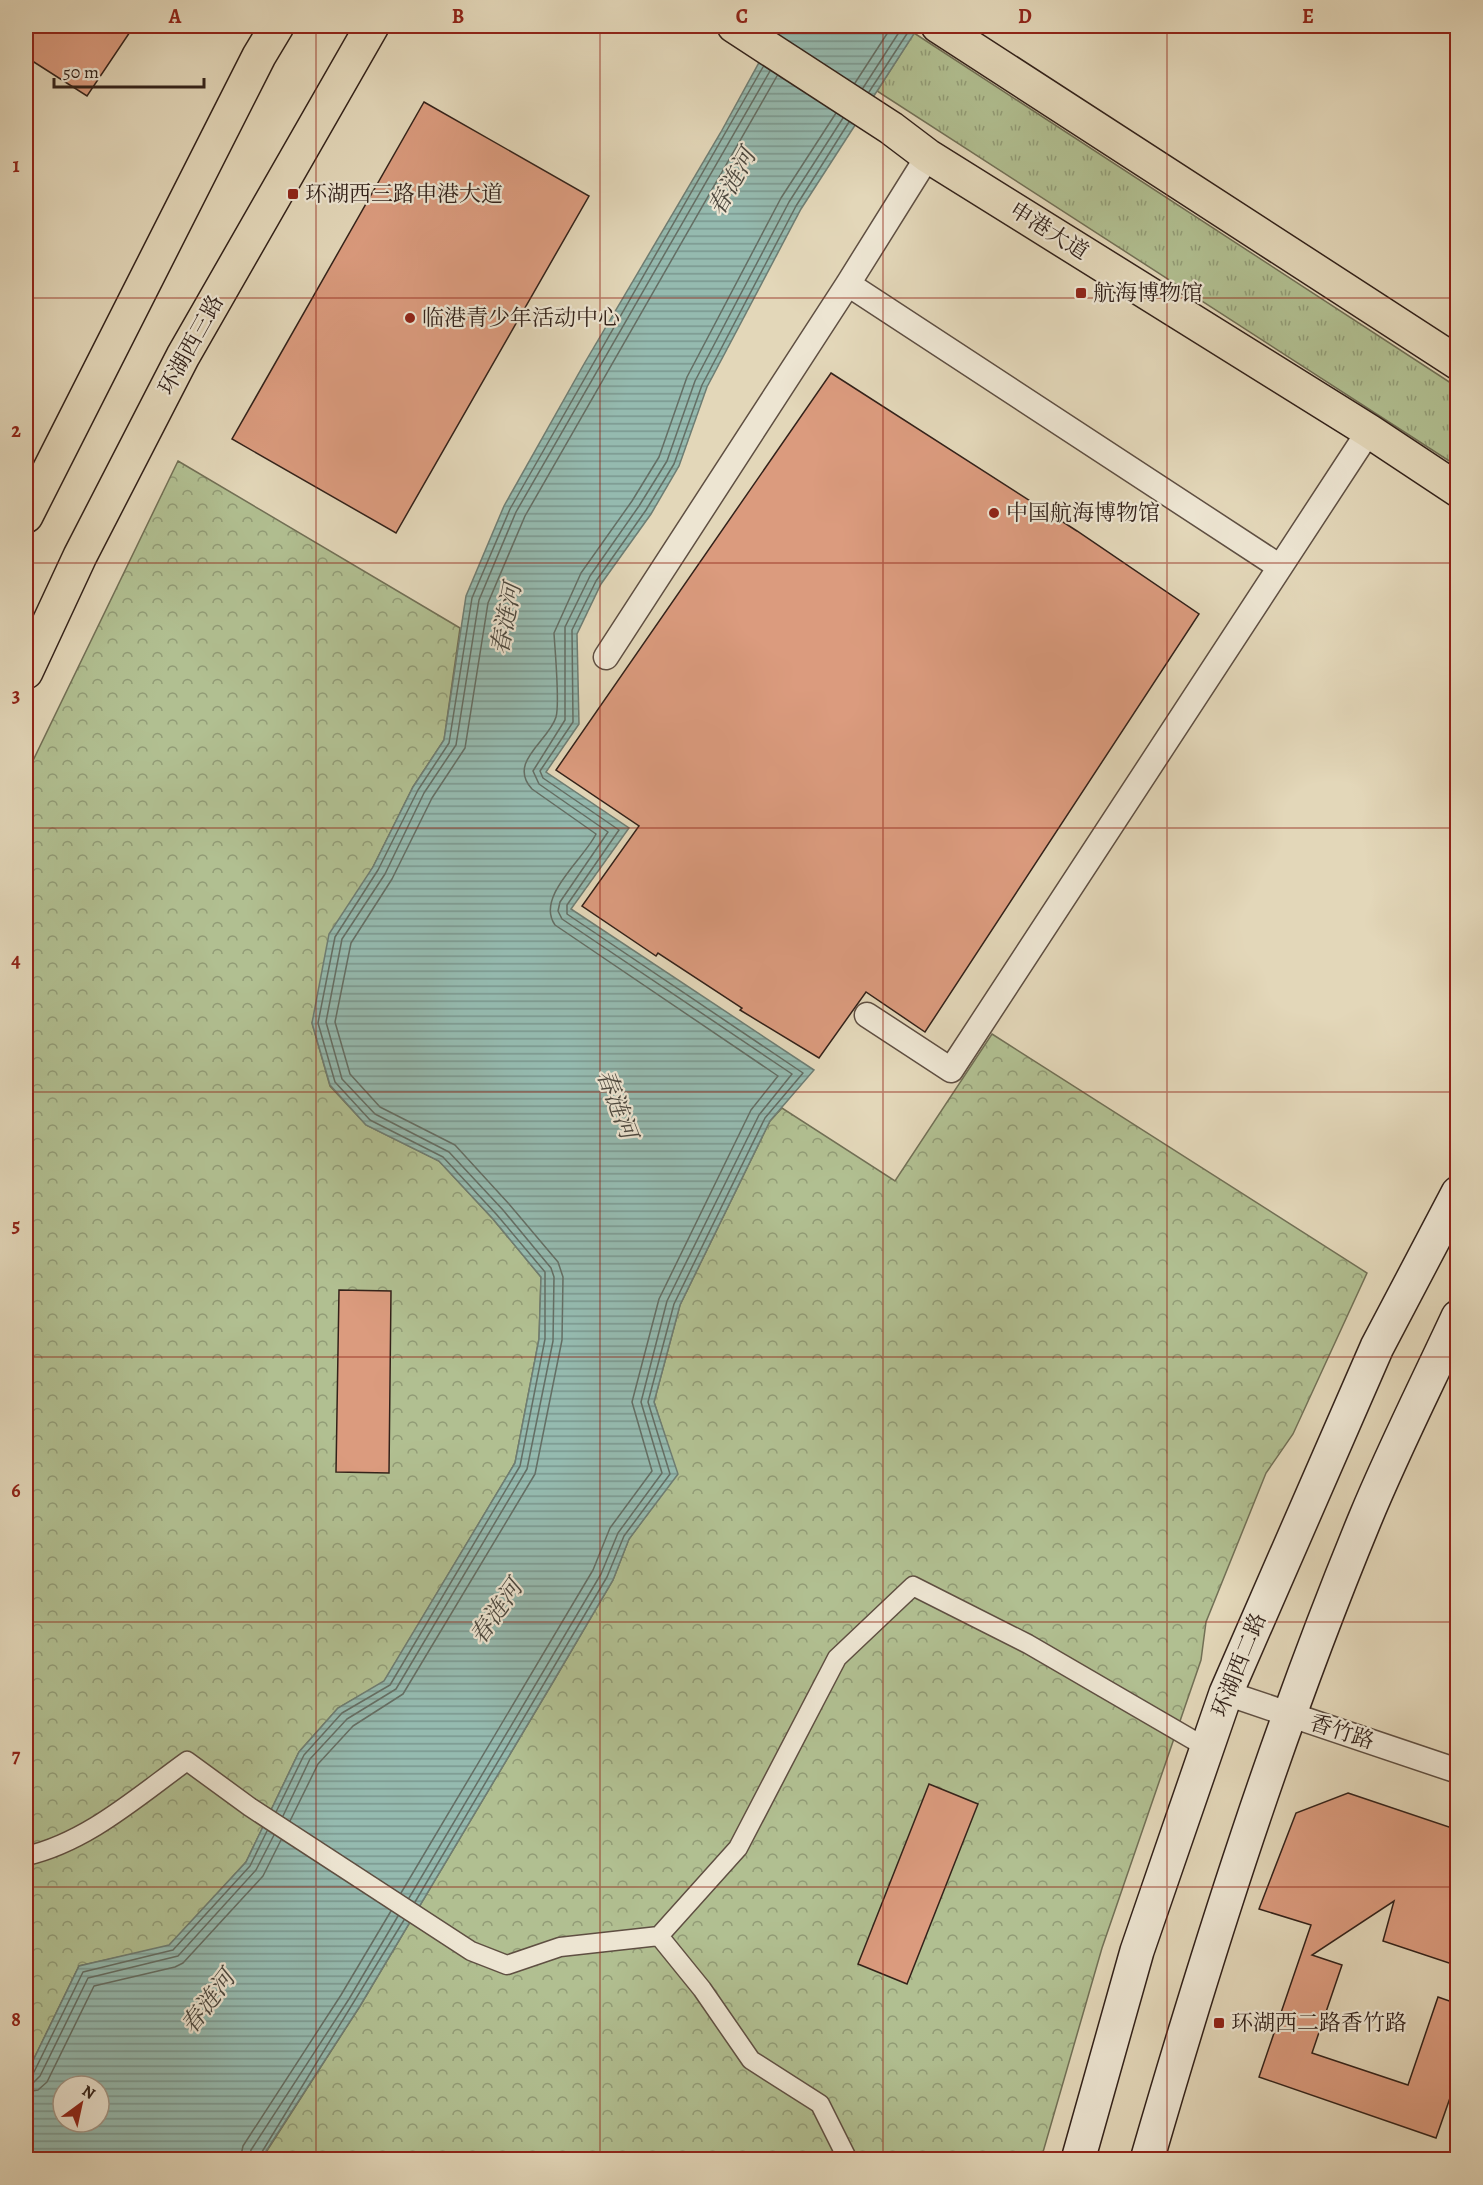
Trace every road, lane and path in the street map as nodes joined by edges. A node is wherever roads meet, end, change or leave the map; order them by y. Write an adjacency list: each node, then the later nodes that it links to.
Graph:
1 (277, 26): 10 (main road)
2 (372, 26): 13 (main road, 环湖西三路)
3 (746, 32): 5 (main road, 申港大道)
4 (948, 32): 7 (main road)
5 (928, 156): 6 (street); 8 (main road, 申港大道)
6 (848, 284): 11 (street); 12 (street)
7 (1458, 363)
8 (1369, 431): 9 (main road, 申港大道); 11 (street)
9 (1458, 490)
10 (26, 516)
11 (1280, 567): 14 (street)
12 (606, 657)
13 (26, 672)
14 (867, 1015)
15 (1458, 1193): 17 (main road, 环湖西二路)
16 (1458, 1317): 18 (main road)
17 (1226, 1693): 18 (street, 香竹路); 19 (main road, 环湖西二路)
18 (1290, 1715): 20 (street, 香竹路); 25 (main road)
19 (1207, 1748): 22 (street); 24 (main road, 环湖西二路)
20 (1458, 1771)
21 (26, 1856): 22 (street)
22 (659, 1935): 23 (street)
23 (848, 2160)
24 (1078, 2160)
25 (1147, 2160)

